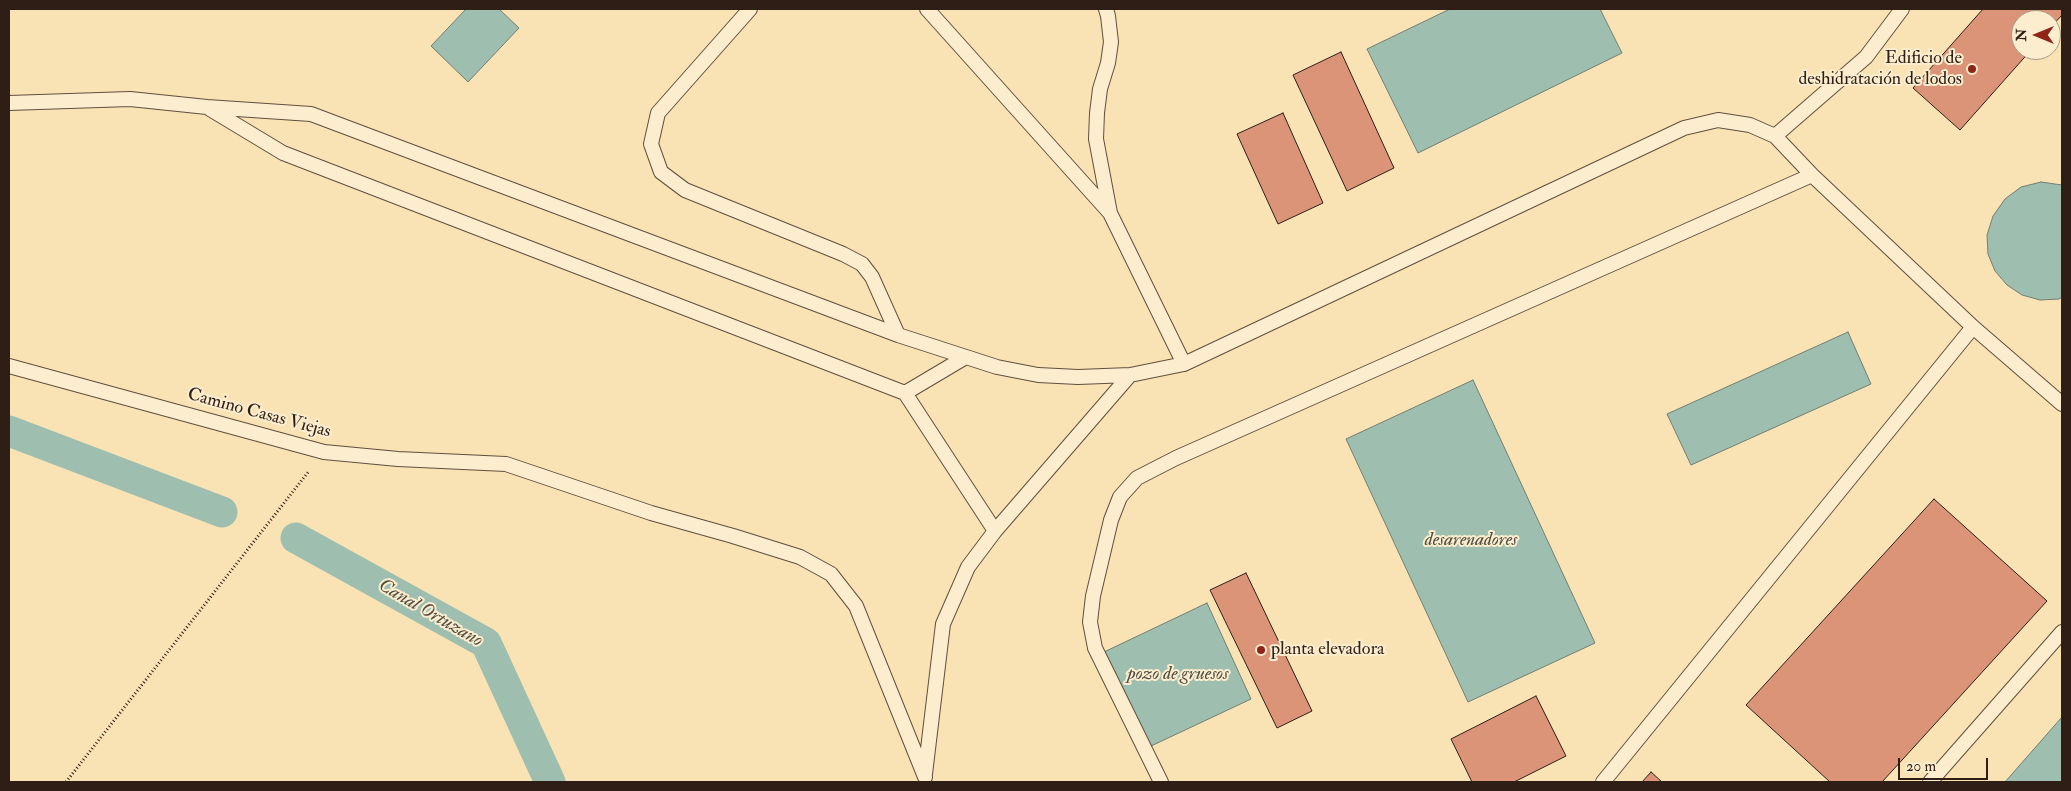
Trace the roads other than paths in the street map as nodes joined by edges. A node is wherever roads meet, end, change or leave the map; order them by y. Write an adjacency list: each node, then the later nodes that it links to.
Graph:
1 (750, 9): 11 (lane)
2 (927, 9): 9 (lane)
3 (1106, 9): 9 (lane)
4 (1902, 9): 7 (lane)
5 (9, 103): 6 (lane)
6 (207, 108): 11 (lane); 16 (lane)
7 (1775, 136): 8 (lane); 13 (lane)
8 (1812, 175): 10 (lane); 21 (lane)
9 (1110, 213): 13 (lane)
10 (1973, 327): 17 (lane); 22 (lane)
11 (898, 335): 12 (lane)
12 (964, 358): 15 (lane); 16 (lane)
13 (1184, 364): 15 (lane)
14 (9, 366): 20 (lane, Camino Casas Viejas)
15 (1130, 375): 18 (lane)
16 (905, 393): 18 (lane)
17 (2062, 404)
18 (994, 531): 20 (lane)
19 (2062, 632): 23 (lane)
20 (925, 780)
21 (1161, 782)
22 (1603, 782)
23 (1930, 782)

